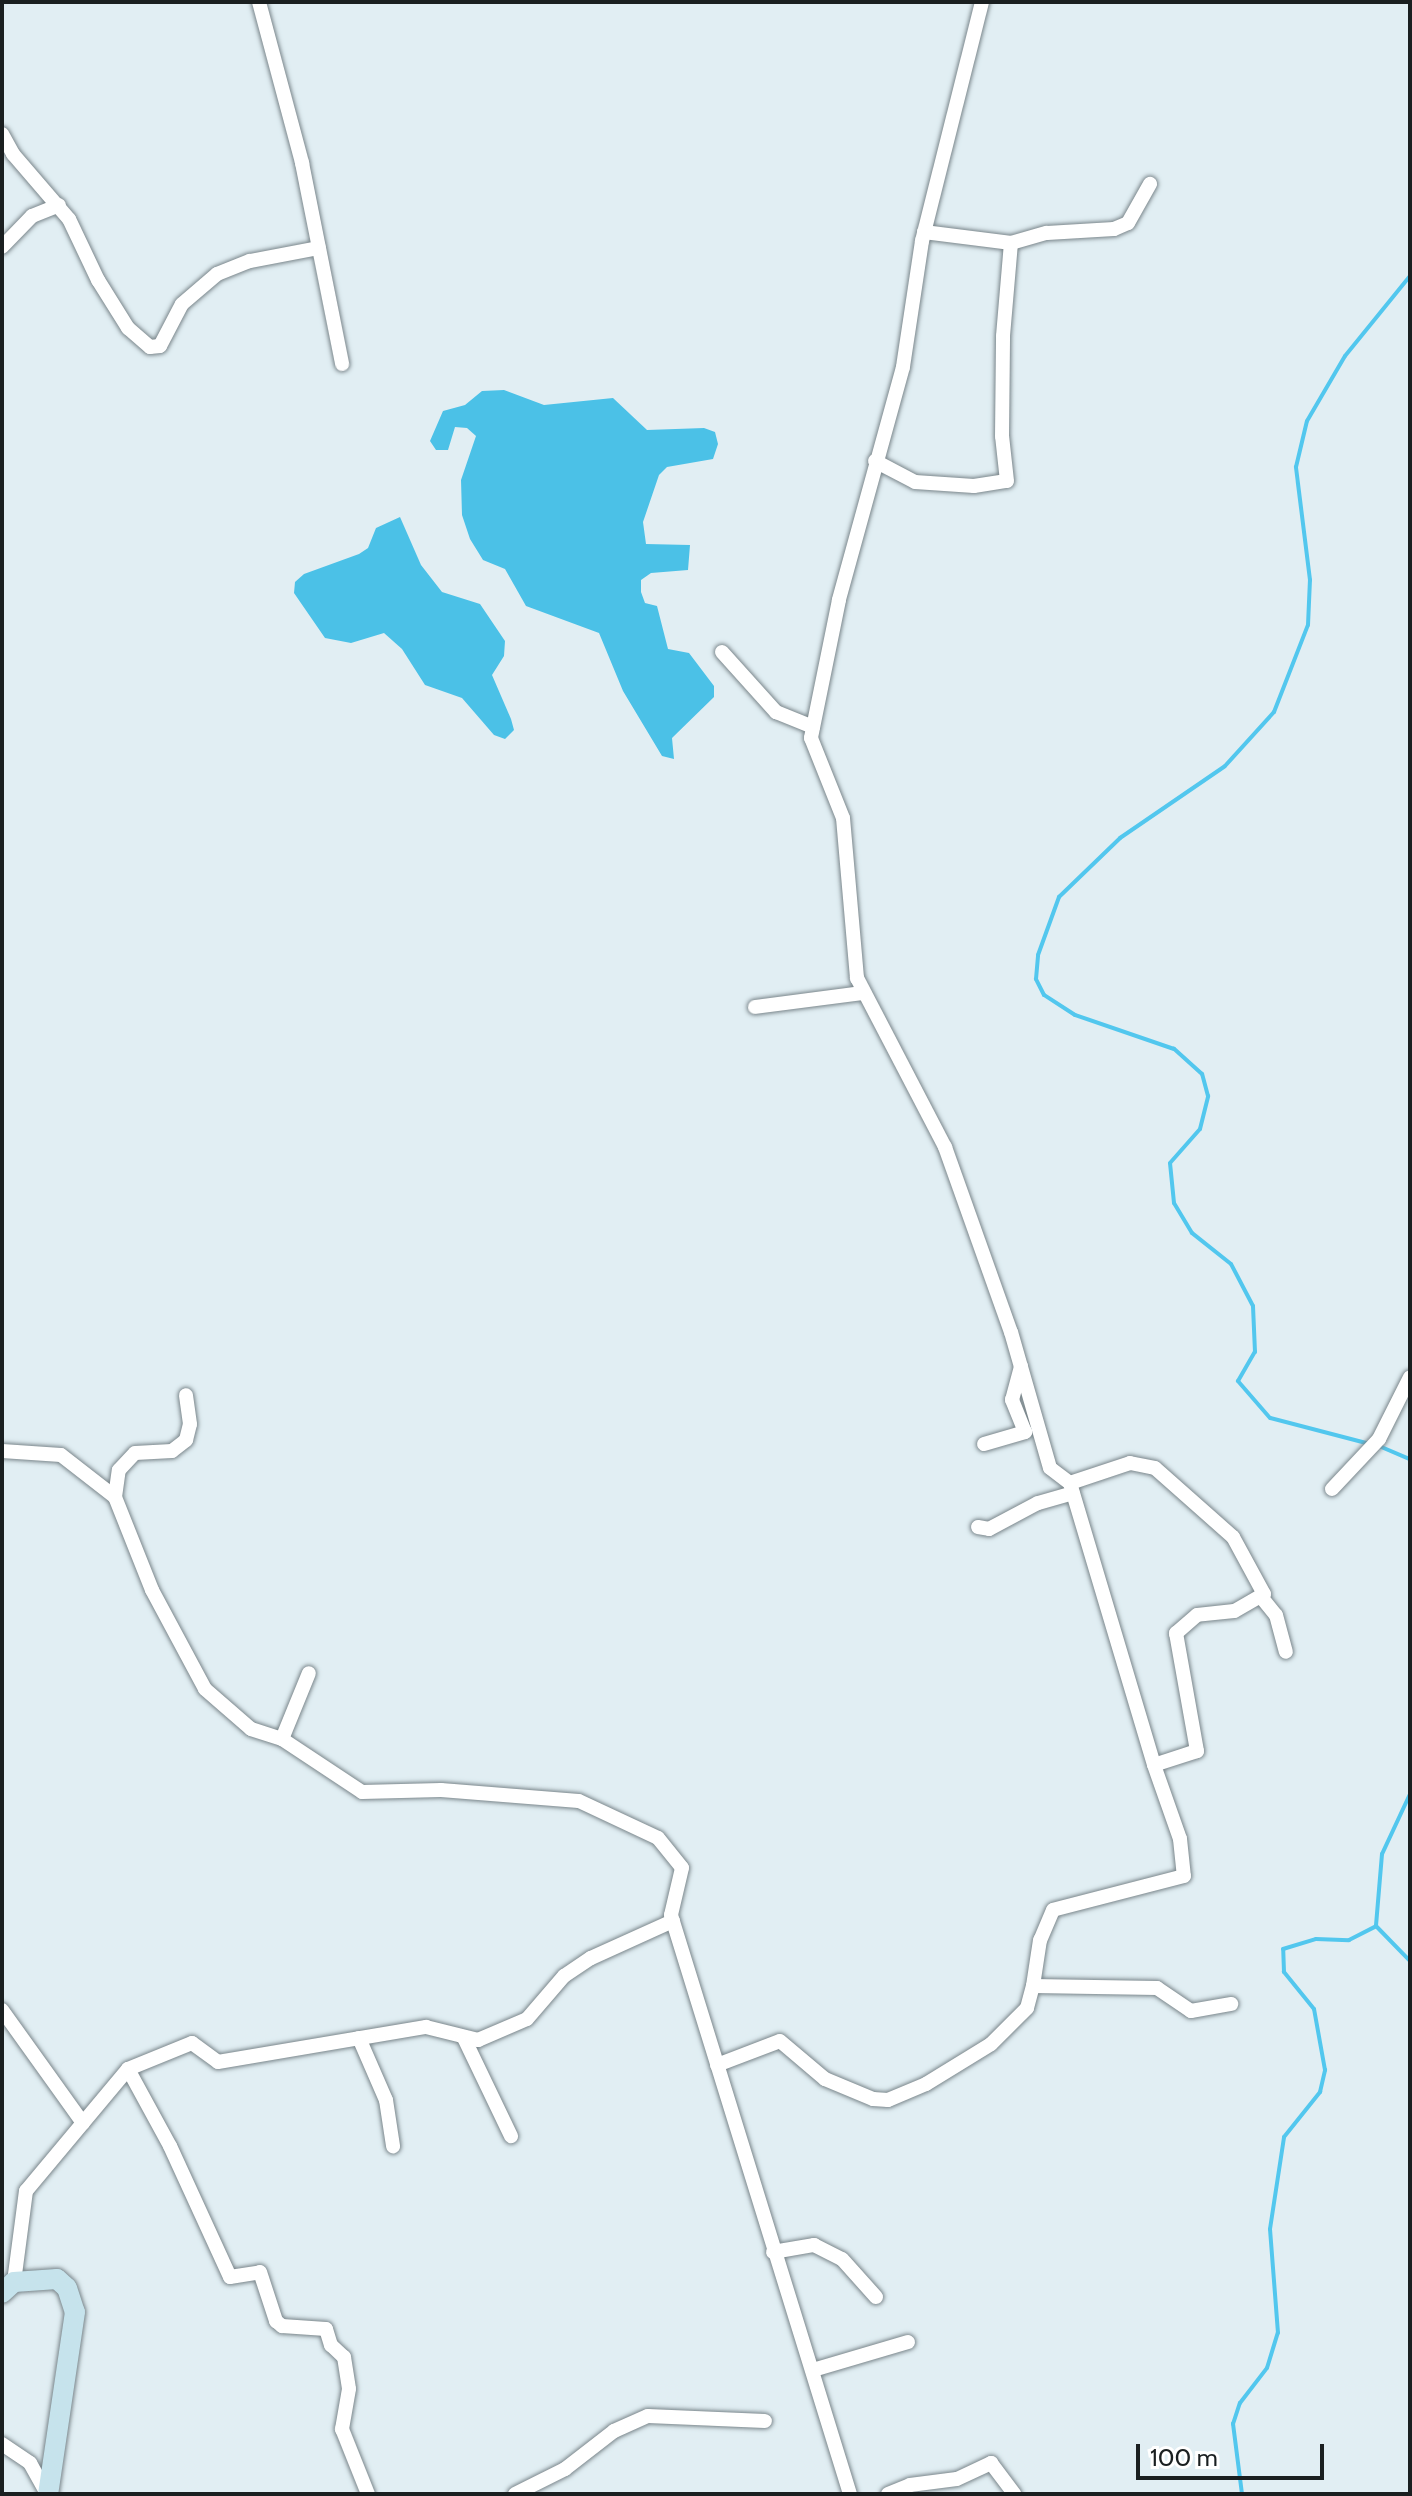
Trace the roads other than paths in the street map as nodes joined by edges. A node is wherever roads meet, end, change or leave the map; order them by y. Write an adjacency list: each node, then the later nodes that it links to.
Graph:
1 (259, 2): 9 (street)
2 (982, 2): 6 (street)
3 (2, 134): 5 (street)
4 (1150, 184): 7 (street)
5 (59, 205): 8 (street); 9 (street)
6 (924, 232): 7 (street); 11 (street)
7 (1011, 243): 11 (street)
8 (2, 247)
9 (319, 248): 10 (street)
10 (342, 364)
11 (875, 461): 13 (street)
12 (722, 652): 13 (street)
13 (813, 727): 14 (street)
14 (863, 993): 15 (street); 16 (street)
15 (755, 1007)
16 (1021, 1366): 19 (street); 21 (street)
17 (1410, 1377): 22 (street)
18 (186, 1395): 23 (street)
19 (984, 1444)
20 (2, 1451): 23 (street)
21 (1072, 1488): 24 (street); 25 (street); 29 (street)
22 (1332, 1489)
23 (115, 1497): 28 (street)
24 (978, 1527)
25 (1262, 1598): 26 (street); 29 (street)
26 (1286, 1652)
27 (309, 1673): 28 (street)
28 (282, 1739): 30 (street)
29 (1154, 1765): 31 (street)
30 (673, 1921): 35 (street); 36 (street)
31 (1033, 1986): 32 (street); 36 (street)
32 (1231, 2004)
33 (2, 2010): 38 (street)
34 (359, 2038): 35 (street); 37 (street); 40 (street)
35 (464, 2038): 39 (street)
36 (717, 2065): 41 (street)
37 (128, 2069): 38 (street); 49 (street)
38 (83, 2123): 42 (street)
39 (511, 2136)
40 (393, 2146)
41 (773, 2252): 43 (street); 45 (street)
42 (8, 2288): 48 (street)
43 (876, 2297)
44 (908, 2342): 45 (street)
45 (813, 2370): 51 (street)
46 (765, 2421): 50 (street)
47 (2, 2444): 48 (street)
48 (48, 2494)
49 (368, 2494)
50 (515, 2494)
51 (850, 2494)
52 (888, 2494): 53 (street)
53 (1014, 2494)

